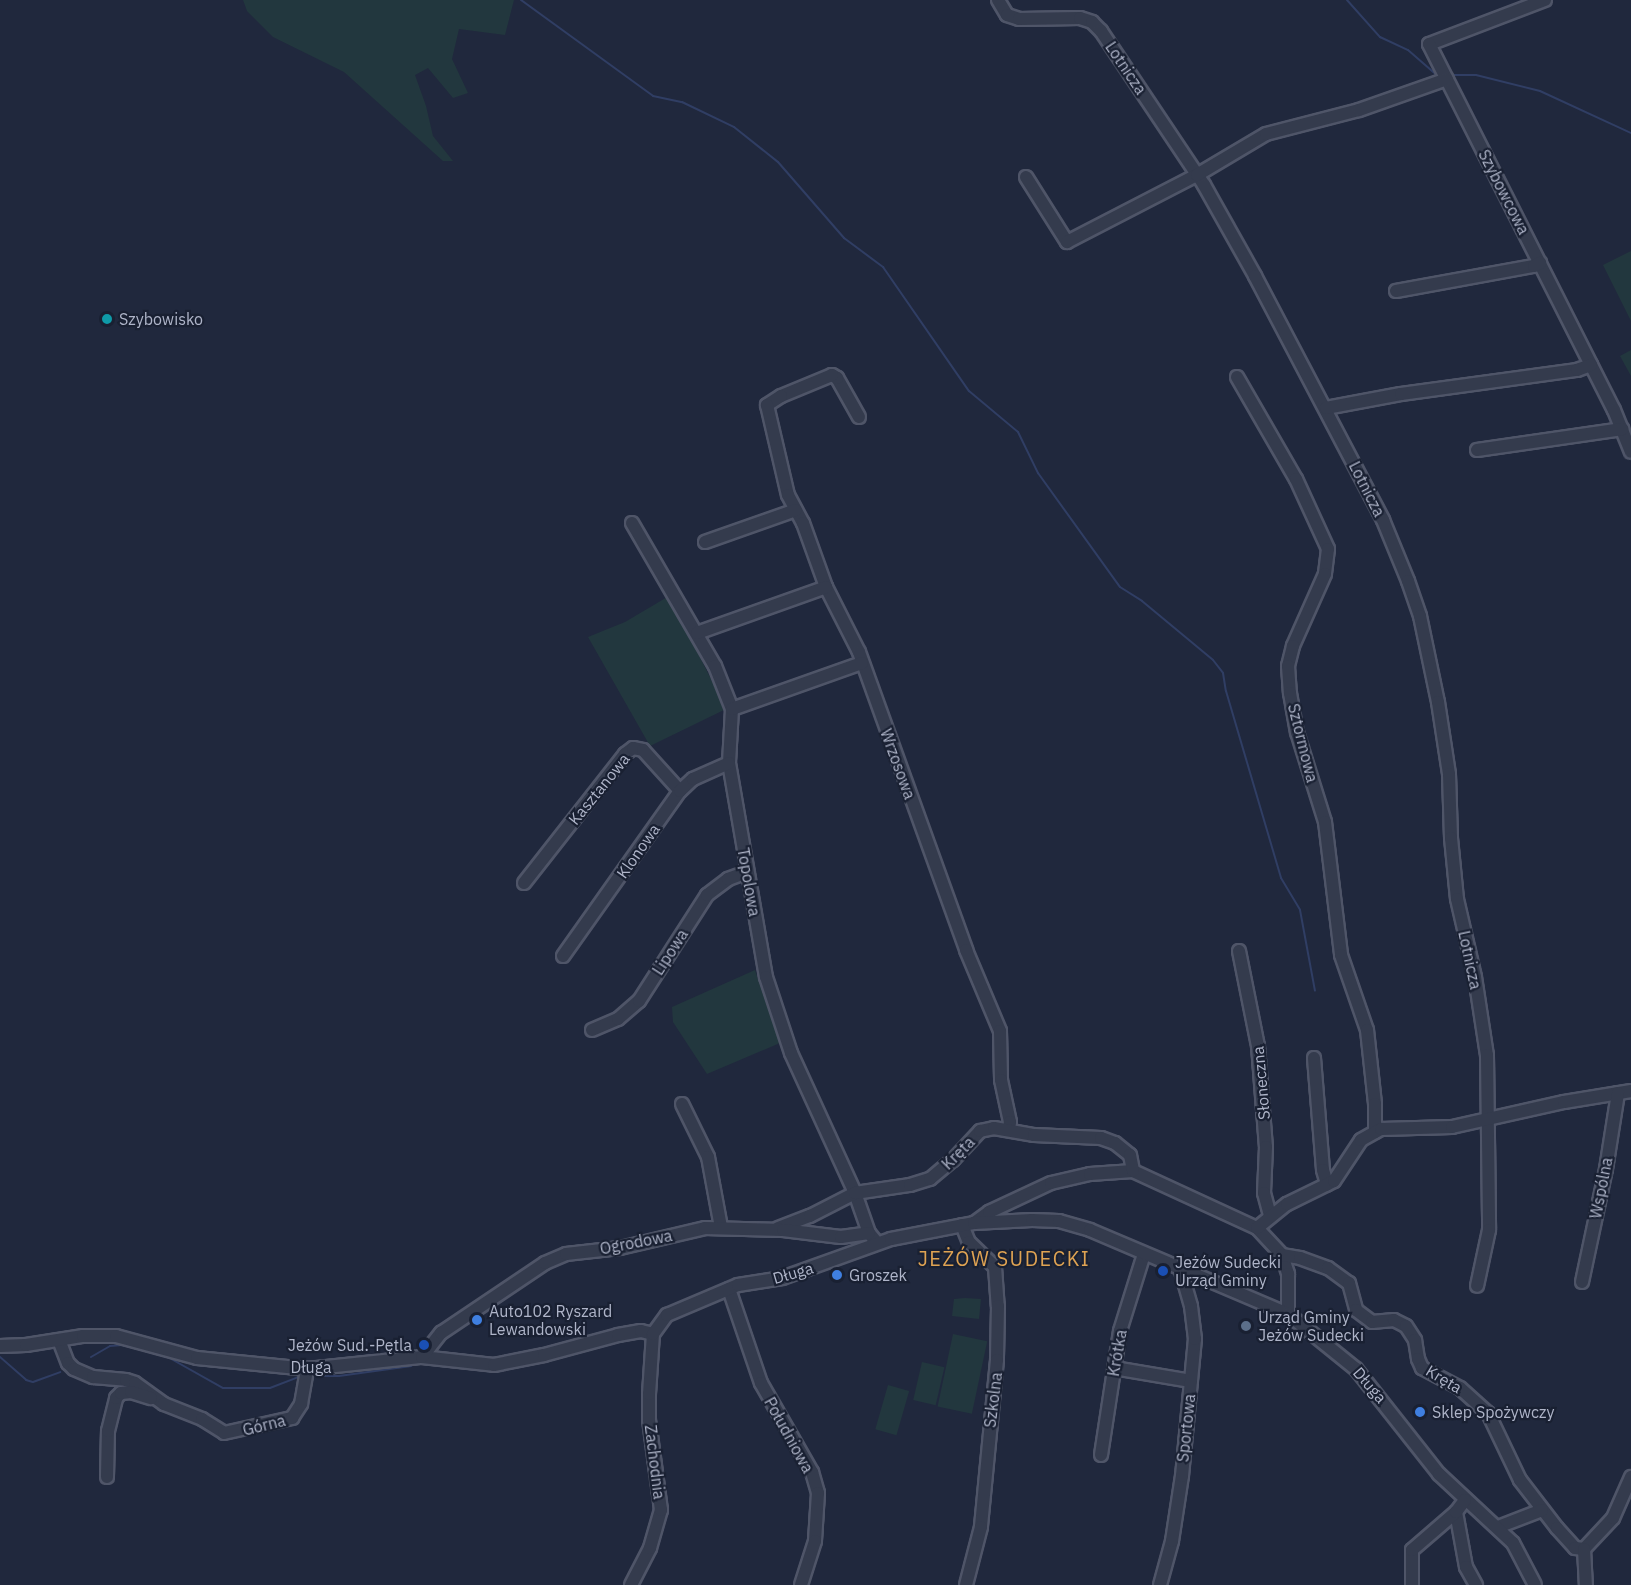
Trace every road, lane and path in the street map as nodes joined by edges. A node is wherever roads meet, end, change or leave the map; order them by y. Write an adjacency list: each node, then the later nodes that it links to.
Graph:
1 (998, 0): 4 (street, Lotnicza)
2 (1545, 0): 3 (street, Szybowcowa)
3 (1447, 79): 4 (street); 6 (street, Szybowcowa)
4 (1197, 175): 5 (street); 10 (street, Lotnicza)
5 (1026, 177)
6 (1540, 263): 7 (street); 8 (street, Szybowcowa)
7 (1396, 291)
8 (1591, 365): 10 (street); 12 (street, Szybowcowa)
9 (1237, 377): 34 (street, Sztormowa)
10 (1326, 408): 32 (street, Lotnicza)
11 (859, 417): 15 (street, Wrzosowa)
12 (1622, 429): 13 (street); 14 (street, Szybowcowa)
13 (1477, 450)
14 (1631, 452)
15 (796, 510): 17 (street); 18 (street, Wrzosowa)
16 (632, 523): 19 (street, Topolowa)
17 (705, 542)
18 (826, 587): 19 (street); 20 (street, Wrzosowa)
19 (697, 633): 21 (street, Topolowa)
20 (862, 663): 21 (street); 33 (street, Wrzosowa)
21 (732, 709): 22 (street, Topolowa)
22 (729, 763): 23 (street, Klonowa); 24 (street, Topolowa)
23 (680, 791): 25 (street, Kasztanowa); 27 (street, Klonowa)
24 (747, 872): 28 (street, Lipowa); 37 (street, Topolowa)
25 (524, 883)
26 (1239, 951): 38 (street, Słoneczna)
27 (563, 956)
28 (592, 1030)
29 (1314, 1058): 36 (street)
30 (1625, 1092): 32 (street); 48 (street, Wspólna)
31 (682, 1104): 40 (street)
32 (1489, 1120): 34 (street); 49 (street, Lotnicza)
33 (1009, 1129): 35 (street, Kręta); 37 (street, Kręta)
34 (1375, 1132): 36 (street)
35 (1133, 1171): 39 (street); 41 (street)
36 (1327, 1185): 38 (street)
37 (855, 1193): 42 (street, Kręta); 43 (street, Topolowa)
38 (1270, 1215): 41 (street)
39 (968, 1224): 44 (street, Długa); 45 (street, Długa); 70 (street, Szkolna)
40 (721, 1227): 42 (street, Ogrodowa); 55 (street, Ogrodowa)
41 (1257, 1228): 46 (street)
42 (774, 1229): 43 (street, Ogrodowa)
43 (869, 1233): 44 (street, Topolowa)
44 (877, 1244): 50 (street, Długa)
45 (1144, 1254): 47 (street, Długa); 56 (street, Krótka)
46 (1282, 1256): 51 (street); 64 (street, Kręta)
47 (1182, 1270): 51 (street, Długa); 58 (street, Sportowa)
48 (1582, 1282)
49 (1477, 1286)
50 (729, 1289): 52 (street, Długa); 69 (street, Południowa)
51 (1288, 1314): 63 (street, Długa)
52 (653, 1334): 55 (street, Długa); 68 (street, Zachodnia)
53 (59, 1340): 54 (street, Długa); 57 (street, Długa); 59 (street, Górna)
54 (0, 1346)
55 (422, 1357): 57 (street, Długa)
56 (1114, 1368): 58 (street); 60 (street, Krótka)
57 (307, 1371): 59 (street, Górna)
58 (1191, 1381): 71 (street, Sportowa)
59 (155, 1399): 61 (street, Górna)
60 (1101, 1455)
61 (107, 1477)
62 (1631, 1477): 67 (street)
63 (1465, 1500): 65 (street); 66 (street, Długa)
64 (1542, 1510): 66 (street); 67 (street, Kręta)
65 (1456, 1512): 72 (street); 73 (street)
66 (1498, 1527): 74 (street, Długa)
67 (1584, 1550): 75 (street)
68 (631, 1585)
69 (801, 1585)
70 (966, 1585)
71 (1160, 1585)
72 (1412, 1585)
73 (1476, 1585)
74 (1535, 1585)
75 (1586, 1585)

